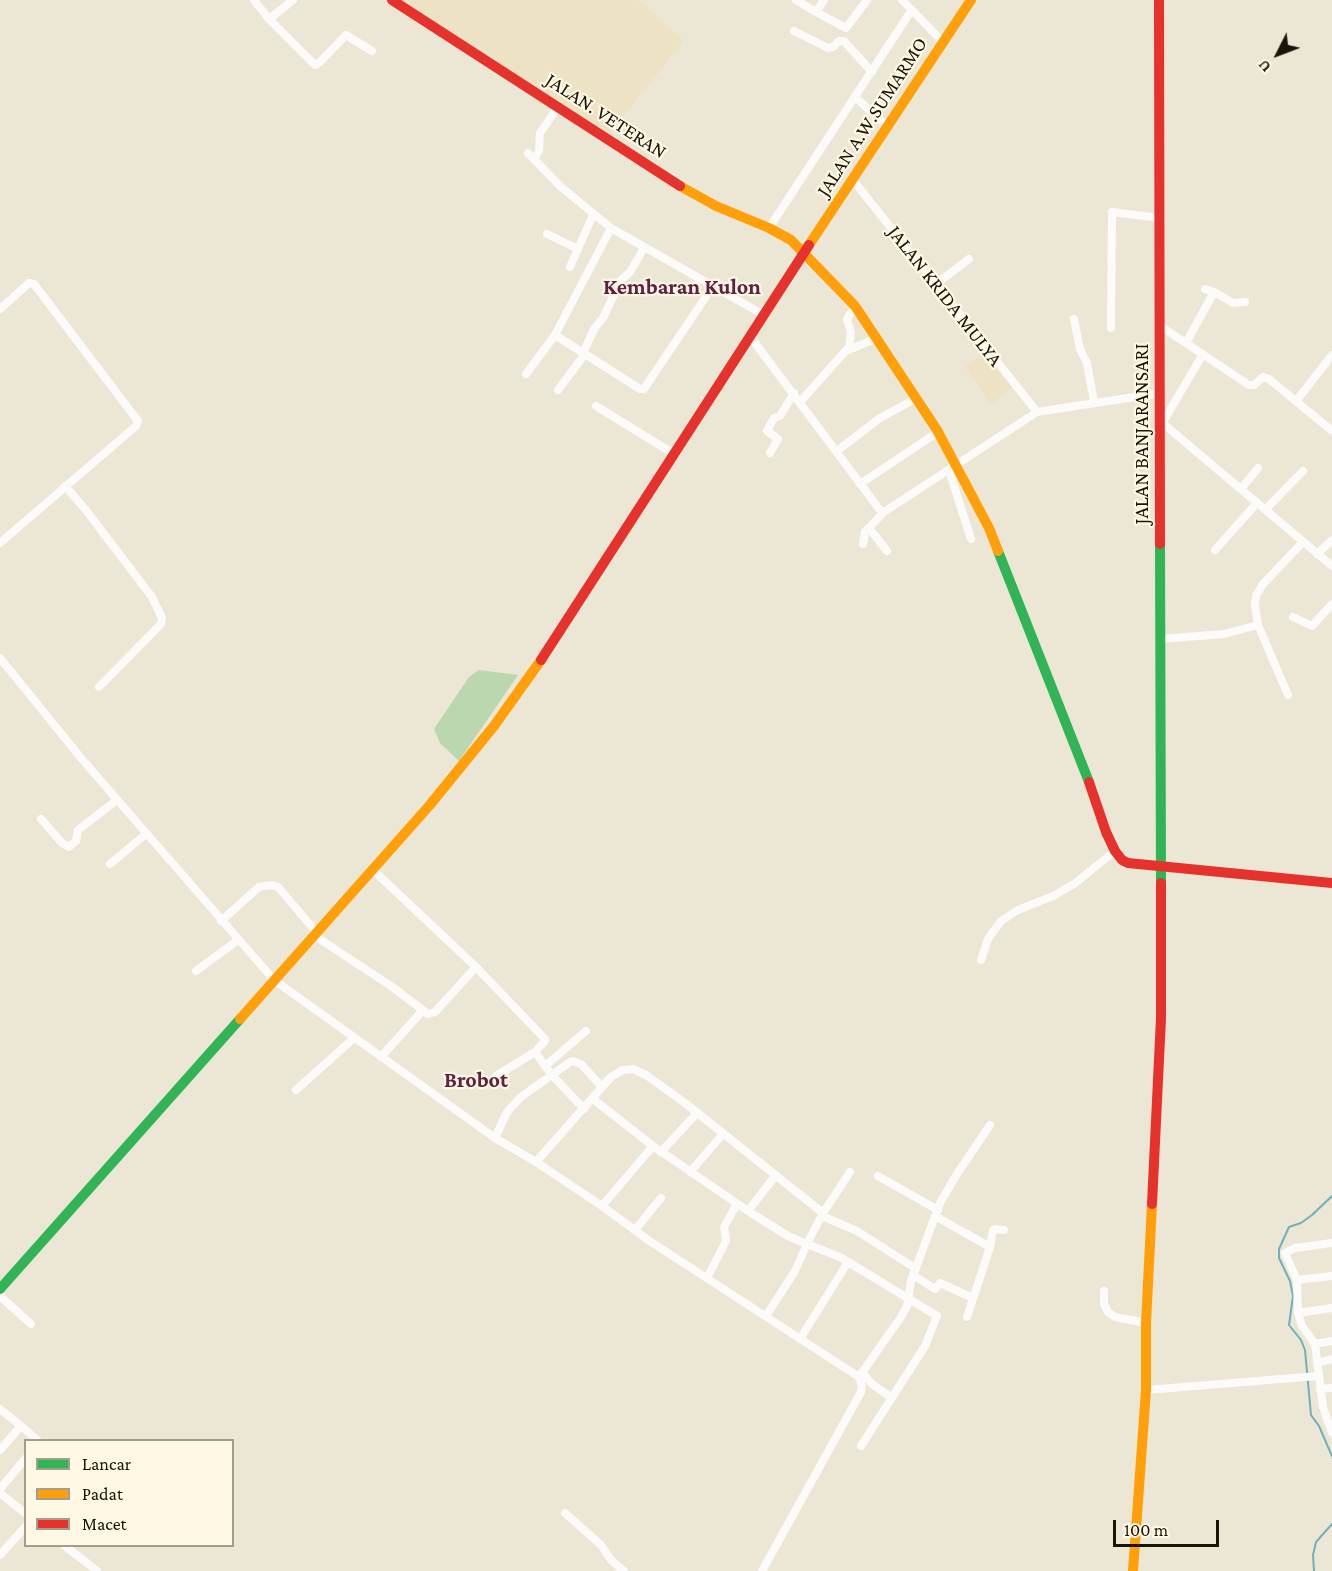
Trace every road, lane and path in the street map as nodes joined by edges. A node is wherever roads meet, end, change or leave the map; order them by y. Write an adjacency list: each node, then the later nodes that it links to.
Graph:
1 (254, 0): 12 (street)
2 (293, 0): 12 (street)
3 (392, 0): 18 (street, JALAN. VETERAN)
4 (796, 0): 11 (street)
5 (824, 0): 11 (street)
6 (867, 0): 11 (street)
7 (902, 0): 10 (street)
8 (971, 0): 14 (street, JALAN A.W.SUMARMO)
9 (1159, 0): 22 (street, JALAN BANJARANSARI)
10 (911, 10): 14 (street); 16 (street)
11 (816, 12)
12 (269, 19): 15 (street)
13 (794, 32): 16 (street)
14 (943, 42): 19 (street, JALAN A.W.SUMARMO)
15 (372, 51)
16 (872, 72): 17 (street)
17 (855, 97): 19 (street); 24 (street)
18 (558, 107): 21 (street); 24 (street, JALAN. VETERAN)
19 (888, 127): 20 (street, JALAN A.W.SUMARMO)
20 (853, 180): 28 (street, JALAN A.W.SUMARMO); 31 (street, JALAN KRIDA MULYA)
21 (594, 215): 23 (street); 27 (street)
22 (1160, 218): 38 (street, JALAN BANJARANSARI); 39 (street)
23 (611, 228): 26 (street); 40 (street)
24 (770, 228): 28 (street, JALAN. VETERAN)
25 (547, 234): 27 (street)
26 (644, 248): 32 (street); 45 (street)
27 (578, 249): 30 (street)
28 (803, 254): 34 (street, JALAN. VETERAN); 36 (street, JALAN A.W.SUMARMO)
29 (969, 259): 31 (street)
30 (570, 267)
31 (936, 284): 57 (street, JALAN KRIDA MULYA)
32 (713, 286): 36 (street); 45 (street)
33 (1245, 302): 43 (street)
34 (855, 306): 42 (street, JALAN. VETERAN); 44 (street)
35 (0, 309): 68 (street)
36 (762, 314): 41 (street, JALAN A.W.SUMARMO)
37 (1074, 319): 55 (street)
38 (1160, 326): 43 (street); 51 (street, JALAN BANJARANSARI)
39 (1111, 327)
40 (555, 335): 45 (street); 48 (street)
41 (748, 335): 50 (street); 63 (street, JALAN A.W.SUMARMO)
42 (875, 339): 44 (street); 52 (street, JALAN. VETERAN)
43 (1186, 343): 46 (street)
44 (846, 351): 54 (street)
45 (584, 353): 49 (street)
46 (1203, 354): 53 (street); 58 (street)
47 (1332, 355): 53 (street)
48 (526, 374)
49 (558, 390)
50 (794, 393): 54 (street); 62 (street)
51 (1160, 393): 55 (street); 58 (street, JALAN BANJARANSARI)
52 (917, 398): 60 (street, JALAN. VETERAN); 61 (street)
53 (1296, 400): 59 (street)
54 (800, 402): 61 (street)
55 (1094, 402): 57 (street)
56 (596, 406): 63 (street)
57 (1037, 412): 64 (street)
58 (1162, 421): 69 (street); 86 (street, JALAN BANJARANSARI)
59 (1332, 431)
60 (939, 432): 64 (street, JALAN. VETERAN); 67 (street)
61 (837, 452): 67 (street)
62 (770, 453)
63 (675, 454): 96 (street, JALAN A.W.SUMARMO)
64 (953, 467): 72 (street); 74 (street); 93 (street, JALAN. VETERAN)
65 (1258, 468): 69 (street)
66 (1303, 471): 71 (street)
67 (860, 484): 72 (street)
68 (65, 486): 77 (street); 88 (street)
69 (1241, 489): 70 (street)
70 (1257, 503): 71 (street); 79 (street)
71 (1265, 510): 76 (street)
72 (884, 512): 73 (street)
73 (868, 528): 78 (street); 80 (street)
74 (971, 538)
75 (1332, 540): 81 (street)
76 (1303, 542): 81 (street); 85 (street)
77 (0, 543)
78 (863, 544)
79 (1215, 550)
80 (887, 551)
81 (1317, 554): 82 (street)
82 (1332, 566)
83 (1332, 603): 84 (street)
84 (1293, 617)
85 (1258, 625): 86 (street); 89 (street)
86 (1160, 639): 95 (street, JALAN BANJARANSARI)
87 (0, 658): 90 (street)
88 (99, 687)
89 (1288, 696)
90 (117, 800): 91 (street); 92 (street)
91 (41, 819)
92 (146, 834): 94 (street); 98 (street)
93 (1114, 851): 95 (street); 101 (street)
94 (110, 864)
95 (1160, 867): 97 (street); 153 (street, JALAN BANJARANSARI)
96 (373, 870): 99 (street, JALAN A.W.SUMARMO); 102 (street)
97 (1332, 883)
98 (221, 921): 99 (street); 100 (street)
99 (316, 934): 104 (street, JALAN A.W.SUMARMO); 105 (street)
100 (238, 940): 103 (street); 104 (street)
101 (981, 960)
102 (476, 967): 105 (street); 108 (street)
103 (196, 971)
104 (274, 981): 107 (street); 144 (street, JALAN A.W.SUMARMO)
105 (423, 1010): 109 (street)
106 (586, 1031): 110 (street)
107 (354, 1038): 109 (street); 114 (street)
108 (535, 1052): 110 (street); 112 (street)
109 (381, 1057): 120 (street)
110 (545, 1066): 111 (street)
111 (551, 1074): 113 (street); 116 (street); 120 (street)
112 (496, 1076)
113 (602, 1088): 115 (street); 117 (street)
114 (296, 1090)
115 (593, 1099): 116 (street); 121 (street)
116 (584, 1109): 123 (street)
117 (697, 1113): 119 (street); 122 (street)
118 (990, 1125): 132 (street)
119 (723, 1134): 124 (street); 126 (street)
120 (495, 1138): 123 (street)
121 (653, 1146): 122 (street); 130 (street)
122 (662, 1152): 124 (street)
123 (536, 1162): 130 (street)
124 (690, 1172): 129 (street)
125 (850, 1172): 133 (street)
126 (776, 1175): 131 (street); 133 (street)
127 (878, 1176): 132 (street)
128 (661, 1198): 134 (street)
129 (737, 1204): 131 (street); 142 (street)
130 (602, 1206): 134 (street)
131 (748, 1211): 137 (street)
132 (936, 1213): 138 (street); 140 (street)
133 (822, 1215): 137 (street); 140 (street)
134 (635, 1230): 142 (street)
135 (1004, 1230): 138 (street)
136 (1332, 1243): 143 (street)
137 (807, 1244): 139 (street); 151 (street)
138 (990, 1247): 147 (street)
139 (848, 1262): 148 (street); 155 (street)
140 (914, 1271): 147 (street); 148 (street)
141 (1332, 1276): 143 (street)
142 (707, 1278): 151 (street)
143 (1297, 1280): 150 (street)
144 (0, 1289)
145 (1104, 1291): 153 (street)
146 (0, 1296): 154 (street)
147 (973, 1298): 152 (street)
148 (908, 1299): 160 (street); 165 (street)
149 (1332, 1308): 150 (street)
150 (1298, 1313): 157 (street)
151 (766, 1316): 155 (street)
152 (967, 1317)
153 (1146, 1323): 164 (street, JALAN BANJARANSARI)
154 (31, 1324)
155 (800, 1339): 160 (street)
156 (1332, 1341): 157 (street)
157 (1315, 1344): 159 (street)
158 (1332, 1359): 159 (street)
159 (1317, 1363): 161 (street)
160 (860, 1375): 165 (street); 183 (street)
161 (1318, 1376): 163 (street); 164 (street)
162 (1332, 1388): 163 (street)
163 (1320, 1389): 166 (street)
164 (1146, 1390): 184 (street, JALAN BANJARANSARI)
165 (892, 1398): 171 (street)
166 (1328, 1407): 169 (street)
167 (0, 1409): 168 (street)
168 (21, 1426): 170 (street); 172 (street)
169 (1332, 1433)
170 (36, 1439)
171 (861, 1446)
172 (0, 1450)
173 (24, 1460): 174 (street)
174 (0, 1489)
175 (0, 1493): 176 (street)
176 (24, 1513)
177 (565, 1514): 182 (street)
178 (24, 1528): 180 (street)
179 (67, 1547): 181 (street)
180 (0, 1555)
181 (97, 1571)
182 (624, 1571)
183 (762, 1571)
184 (1132, 1571)

